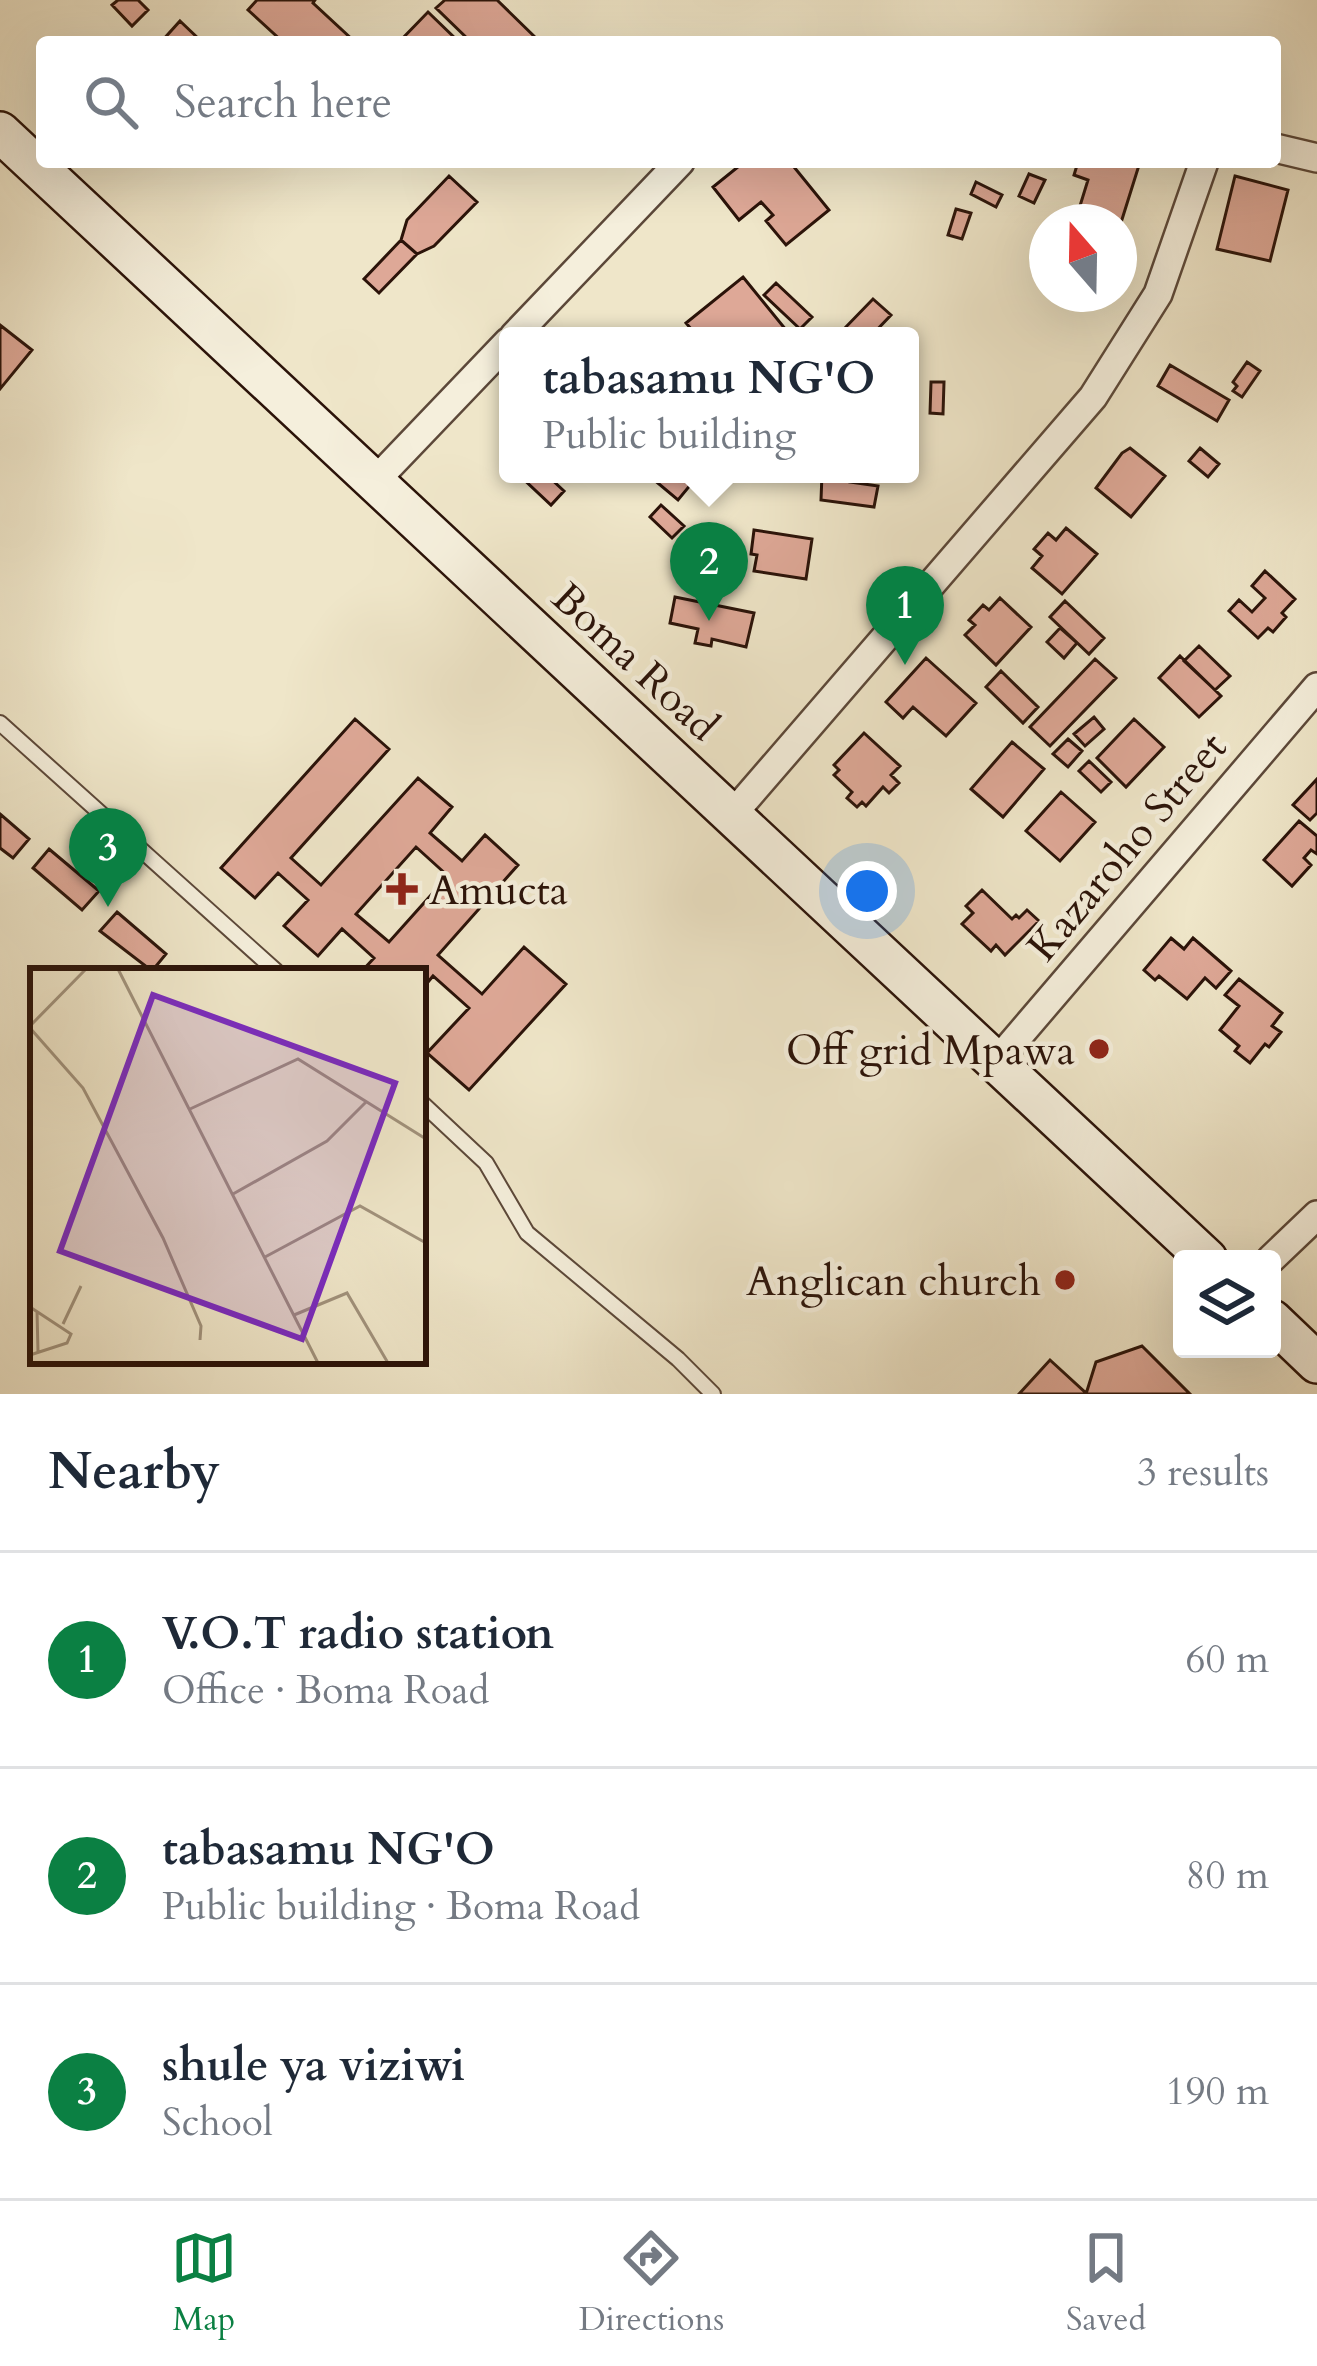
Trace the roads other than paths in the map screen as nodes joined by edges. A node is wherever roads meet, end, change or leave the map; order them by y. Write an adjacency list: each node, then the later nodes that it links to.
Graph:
1 (0, 132): 4 (main road, Boma Road)
2 (1281, 149): 3 (street)
3 (1317, 158)
4 (36, 165)
5 (39, 168): 10 (main road, Boma Road)
6 (674, 168): 8 (street)
7 (1202, 168): 13 (street)
8 (522, 327)
9 (499, 352): 10 (street)
10 (376, 481): 13 (main road, Boma Road)
11 (1317, 687): 15 (street, Kazaroho Street)
12 (0, 722): 14 (lane)
13 (731, 816): 15 (main road, Boma Road)
14 (273, 968)
15 (998, 1060): 18 (main road, Boma Road)
16 (426, 1107): 22 (lane)
17 (1317, 1214): 19 (street)
18 (1197, 1250)
19 (1280, 1250)
20 (1281, 1329): 21 (main road)
21 (1317, 1363)
22 (712, 1394)

